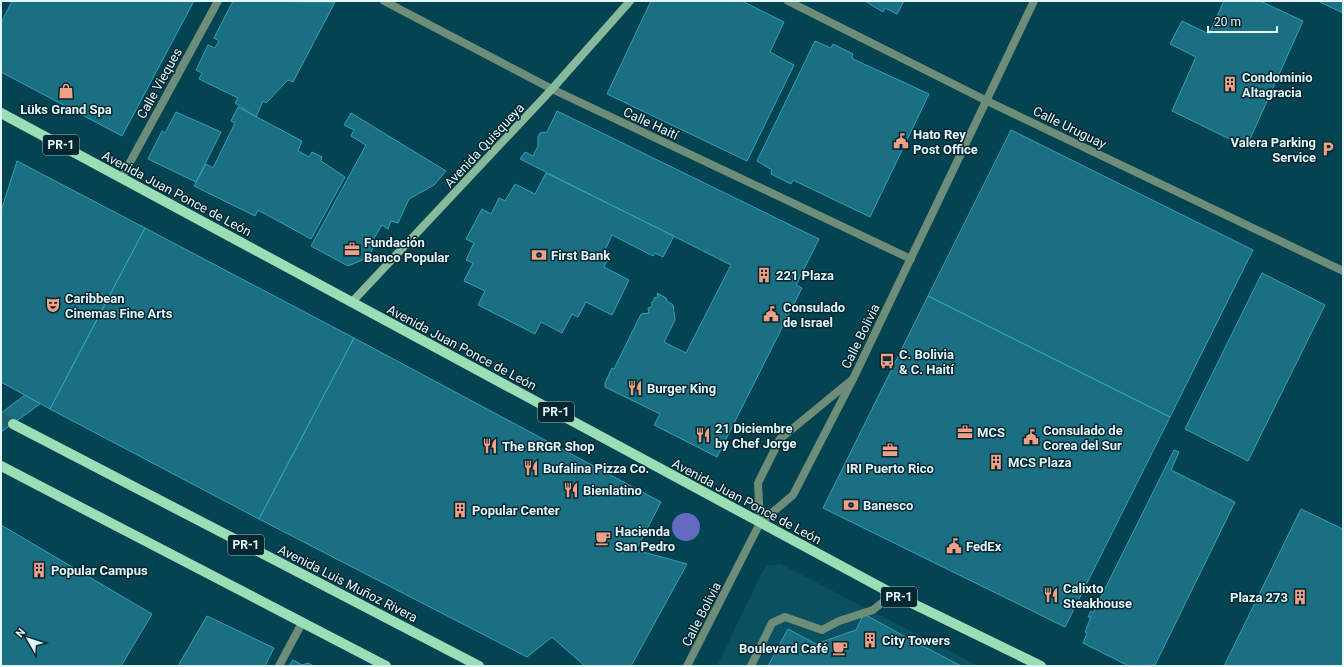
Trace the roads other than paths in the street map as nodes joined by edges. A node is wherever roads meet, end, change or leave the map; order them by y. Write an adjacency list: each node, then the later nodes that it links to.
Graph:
1 (218, 1): 9 (street, Calle Vieques)
2 (384, 1): 6 (street, Calle Haití)
3 (630, 1): 6 (street, Avenida Quisqueya)
4 (788, 1): 7 (street, Calle Uruguay)
5 (1034, 1): 7 (street, Calle Bolivia)
6 (552, 90): 10 (street, Calle Haití); 12 (street, Avenida Quisqueya)
7 (987, 101): 10 (street, Calle Bolivia); 11 (street, Calle Uruguay)
8 (1, 113): 9 (main road, Avenida Juan Ponce de León / PR-1)
9 (122, 177): 12 (main road, Avenida Juan Ponce de León / PR-1)
10 (910, 259): 13 (street, Calle Bolivia)
11 (1343, 272)
12 (352, 302): 16 (main road, Avenida Juan Ponce de León / PR-1)
13 (853, 379): 16 (street, Calle Bolivia); 16 (street)
14 (13, 424): 21 (main road, Avenida Luis Muñoz Rivera / PR-1)
15 (1, 466): 18 (main road)
16 (760, 523): 17 (main road, Avenida Juan Ponce de León / PR-1); 22 (street, Calle Bolivia)
17 (893, 594): 23 (street); 24 (main road, Avenida Juan Ponce de León / PR-1)
18 (302, 623): 19 (main road); 20 (street)
19 (379, 664)
20 (279, 666)
21 (479, 666)
22 (687, 666)
23 (751, 666)
24 (1041, 666)

